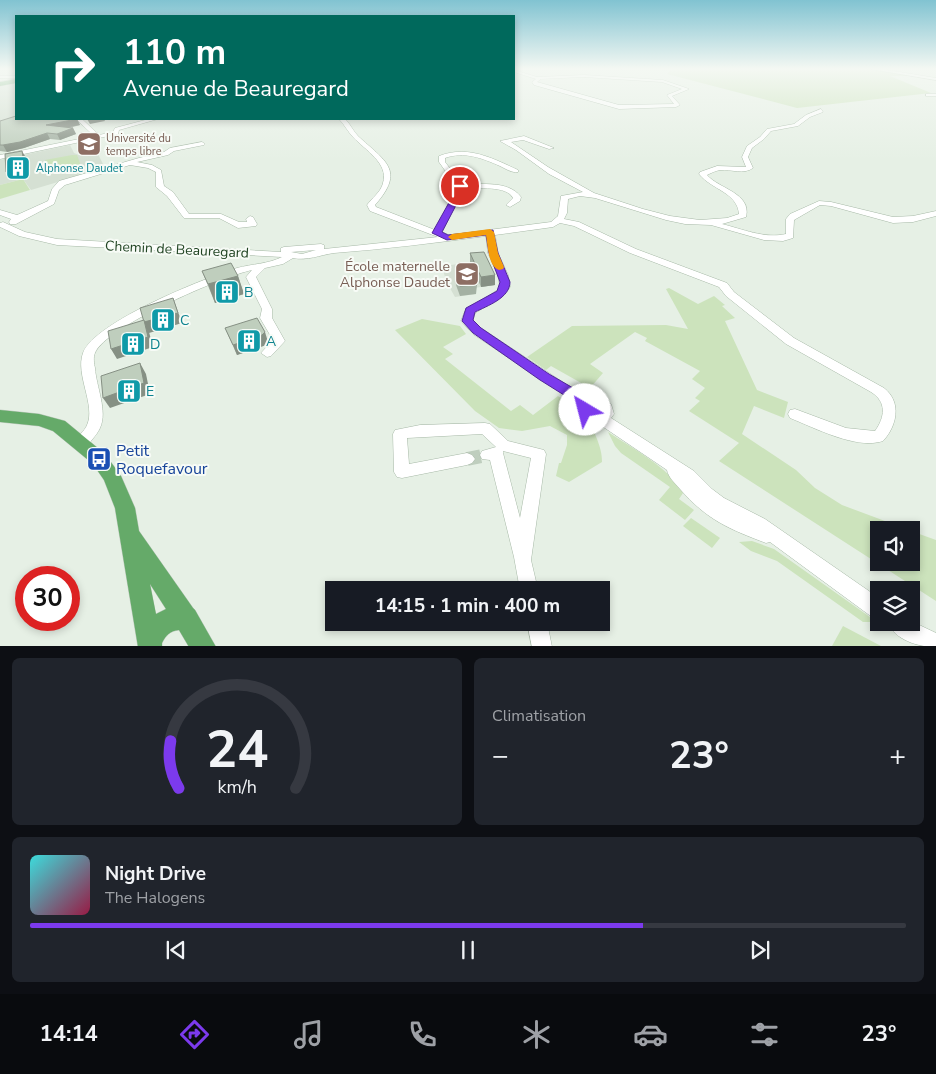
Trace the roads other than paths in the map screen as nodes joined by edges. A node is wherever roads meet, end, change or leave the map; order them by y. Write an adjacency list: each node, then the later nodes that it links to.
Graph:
1 (591, 99): 2 (street)
2 (672, 99)
3 (821, 111): 20 (street)
4 (80, 120): 7 (street)
5 (151, 120): 7 (street)
6 (343, 120): 22 (street)
7 (98, 137): 10 (street)
8 (202, 144): 11 (street)
9 (551, 148): 14 (street)
10 (0, 157)
11 (129, 163): 17 (street); 18 (street)
12 (516, 172): 13 (street)
13 (460, 186): 15 (street); 22 (street)
14 (592, 194): 19 (street); 20 (street)
15 (510, 205)
16 (936, 213): 20 (street)
17 (6, 218): 24 (street, Chemin de Beauregard)
18 (250, 219)
19 (561, 221): 21 (street, Chemin de Beauregard); 28 (street)
20 (702, 222)
21 (490, 232): 22 (street, Chemin de Beauregard); 36 (street)
22 (434, 237): 23 (street, Chemin de Beauregard)
23 (352, 249): 24 (street, Chemin de Beauregard); 25 (street, Chemin de Beauregard)
24 (260, 253): 25 (street, Chemin de Beauregard)
25 (291, 255): 26 (street)
26 (262, 266): 27 (street); 30 (street)
27 (267, 353)
28 (795, 414)
29 (0, 416): 30 (main road)
30 (82, 443): 33 (main road)
31 (487, 455): 34 (street)
32 (467, 459): 34 (street)
33 (130, 533): 37 (main road); 41 (main road)
34 (522, 560): 35 (street)
35 (527, 581)
36 (870, 604)
37 (187, 618): 41 (main road); 42 (main road)
38 (539, 631): 43 (street)
39 (909, 631): 40 (street)
40 (936, 643)
41 (150, 644)
42 (204, 646)
43 (542, 646)

